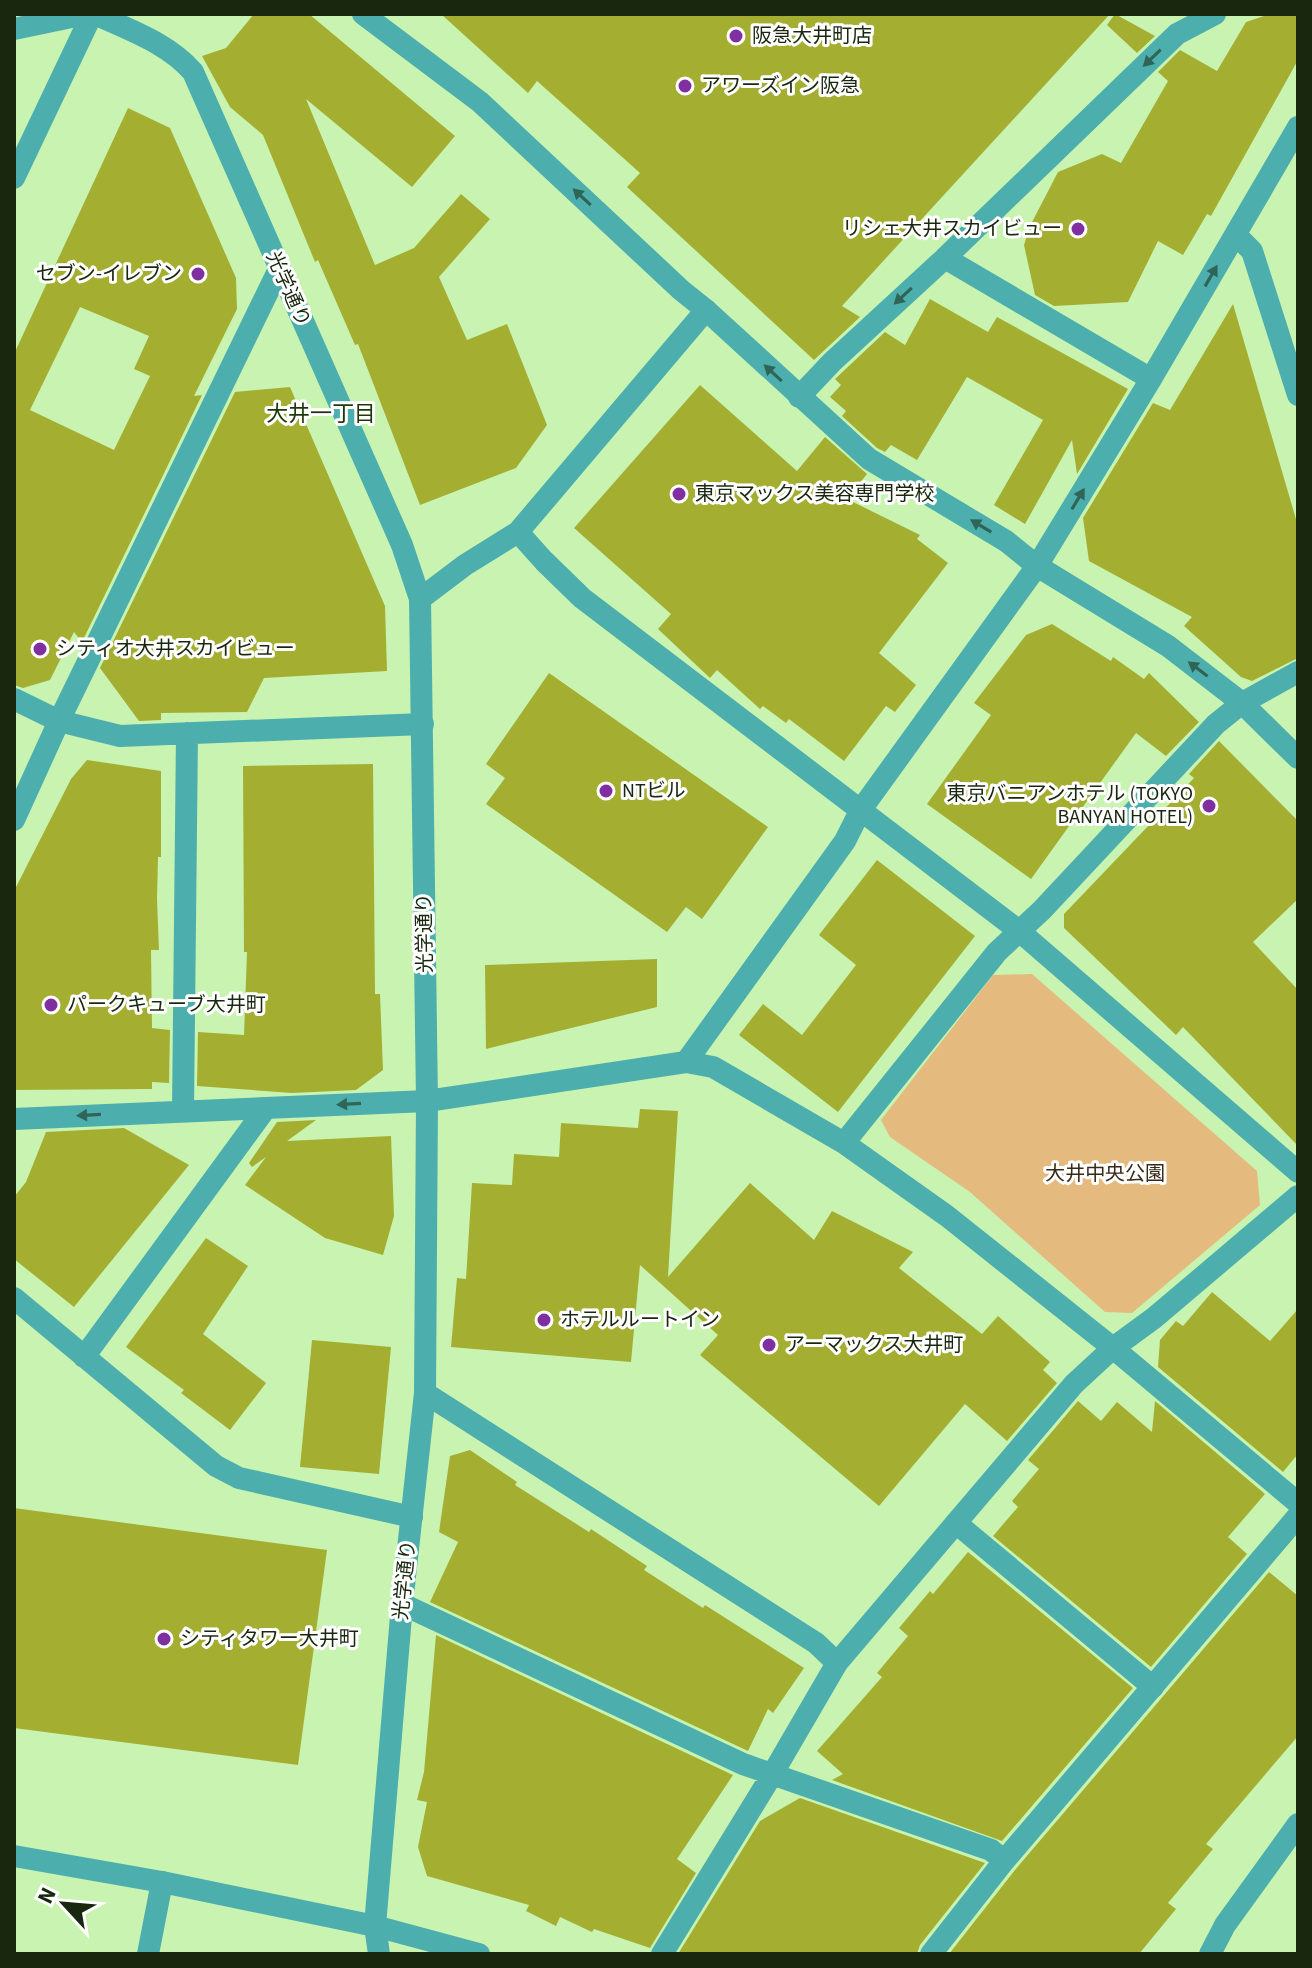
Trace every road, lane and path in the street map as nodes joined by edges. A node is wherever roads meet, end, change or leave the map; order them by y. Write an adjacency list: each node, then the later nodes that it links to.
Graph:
1 (91, 14): 4 (street); 6 (street); 9 (street, 光学通り)
2 (363, 14): 10 (street, one-way to 2)
3 (1215, 14): 8 (street, one-way to 8)
4 (14, 29)
5 (1298, 127): 7 (street)
6 (14, 178)
7 (1236, 235): 11 (street, one-way to 7); 12 (street)
8 (945, 258): 11 (street); 13 (street, one-way to 13)
9 (279, 269): 16 (street, 光学通り); 20 (street)
10 (706, 310): 13 (street, one-way to 10); 14 (street)
11 (1151, 379): 15 (street, one-way to 11)
12 (1298, 395)
13 (799, 397): 15 (street, one-way to 13)
14 (518, 532): 16 (street); 24 (street)
15 (1037, 566): 19 (street, one-way to 15); 24 (street)
16 (420, 599): 21 (street, 光学通り)
17 (1298, 672): 19 (street)
18 (14, 699): 20 (street)
19 (1242, 703): 23 (street); 26 (street)
20 (59, 721): 22 (street); 25 (street)
21 (423, 724): 22 (street); 28 (street, 光学通り)
22 (187, 733): 30 (street)
23 (1298, 758)
24 (860, 811): 26 (street); 27 (street)
25 (14, 820)
26 (1018, 930): 32 (street); 33 (street)
27 (686, 1062): 28 (street); 32 (street)
28 (427, 1101): 29 (street, one-way to 29); 38 (street, 光学通り)
29 (266, 1108): 30 (street); 37 (street)
30 (183, 1110): 31 (street, one-way to 31)
31 (14, 1119)
32 (844, 1143): 36 (street)
33 (1298, 1172)
34 (1298, 1196): 36 (street)
35 (14, 1298): 37 (street)
36 (1113, 1348): 39 (street); 42 (street)
37 (84, 1357): 41 (street)
38 (425, 1393): 41 (street, 光学通り); 44 (street)
39 (1298, 1503)
40 (1298, 1516): 45 (street)
41 (412, 1517): 43 (street, 光学通り)
42 (956, 1523): 44 (street); 45 (street)
43 (402, 1604): 46 (street); 51 (street, 光学通り)
44 (837, 1663): 46 (street)
45 (1153, 1687): 49 (street)
46 (773, 1773): 49 (street); 55 (street)
47 (1298, 1824): 57 (street)
48 (14, 1856): 50 (street)
49 (1004, 1861): 56 (street)
50 (162, 1882): 51 (street); 52 (street)
51 (375, 1926): 53 (street, 光学通り); 54 (street)
52 (148, 1954)
53 (379, 1954)
54 (479, 1954)
55 (662, 1954)
56 (931, 1954)
57 (1210, 1954)

